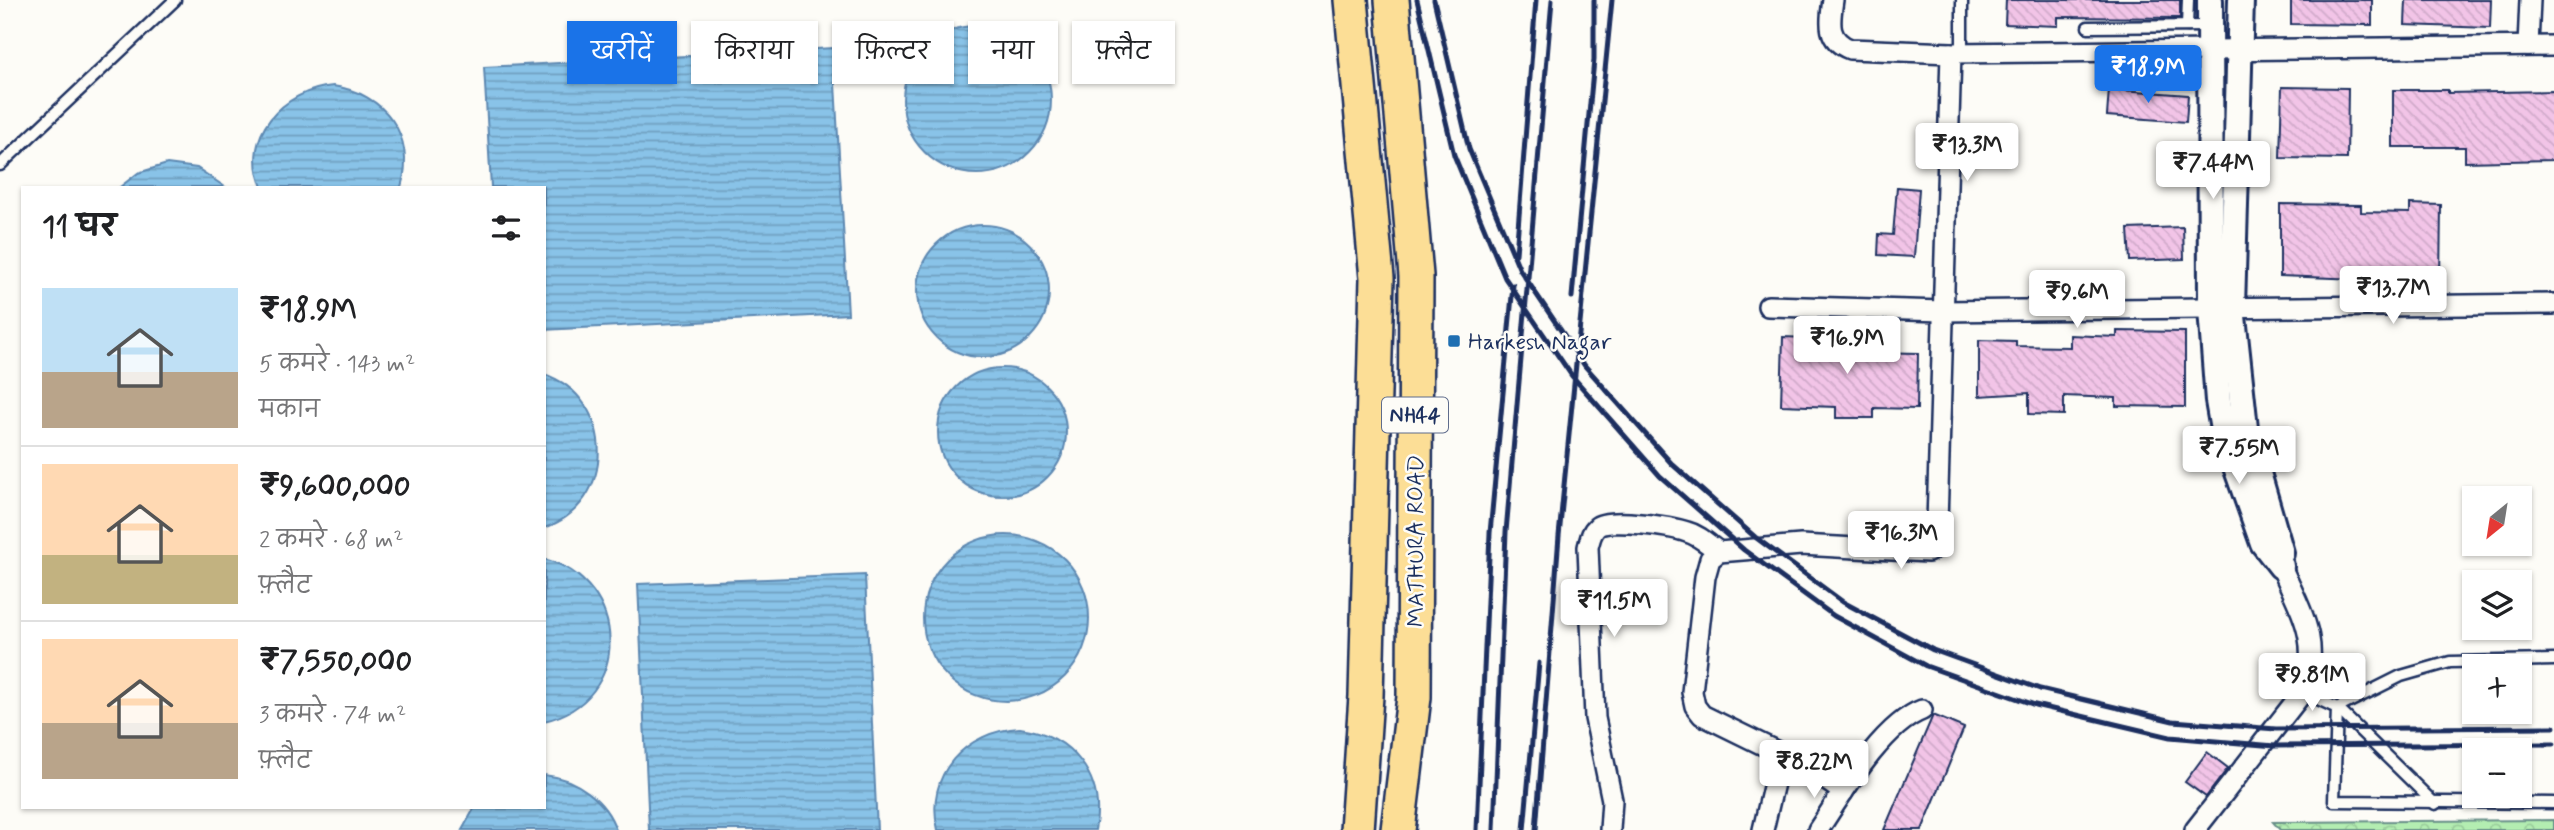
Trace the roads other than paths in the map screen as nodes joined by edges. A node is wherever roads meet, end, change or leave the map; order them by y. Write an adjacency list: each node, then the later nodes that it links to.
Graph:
1 (175, 0): 16 (lane)
2 (1351, 0): 31 (highway, MATHURA ROAD / NH44)
3 (1392, 0): 32 (highway, MATHURA ROAD / NH44)
4 (1833, 0): 15 (street)
5 (1962, 0): 15 (lane)
6 (2188, 0): 11 (lane)
7 (2210, 0): 11 (street)
8 (2241, 0): 14 (street)
9 (2530, 0): 12 (street)
10 (2088, 27): 11 (lane)
11 (2202, 34): 14 (street); 15 (street); 19 (street)
12 (2529, 46): 13 (street); 14 (street)
13 (2554, 46)
14 (2240, 48): 19 (street)
15 (1956, 53): 20 (street)
16 (0, 165)
17 (2554, 304): 19 (street)
18 (1768, 306): 20 (street)
19 (2222, 308): 20 (street); 22 (street)
20 (1943, 311): 21 (street)
21 (1719, 552): 27 (street); 33 (street)
22 (2281, 566): 24 (street)
23 (2554, 660): 25 (lane)
24 (2303, 692): 25 (lane); 36 (street)
25 (2337, 708): 30 (lane); 30 (lane)
26 (1922, 710): 28 (street)
27 (1781, 753): 28 (street); 34 (street)
28 (1843, 792): 35 (street)
29 (2554, 803): 30 (lane)
30 (2435, 804)
31 (1357, 830)
32 (1398, 830)
33 (1610, 830)
34 (1763, 830)
35 (1818, 830)
36 (2195, 830)

